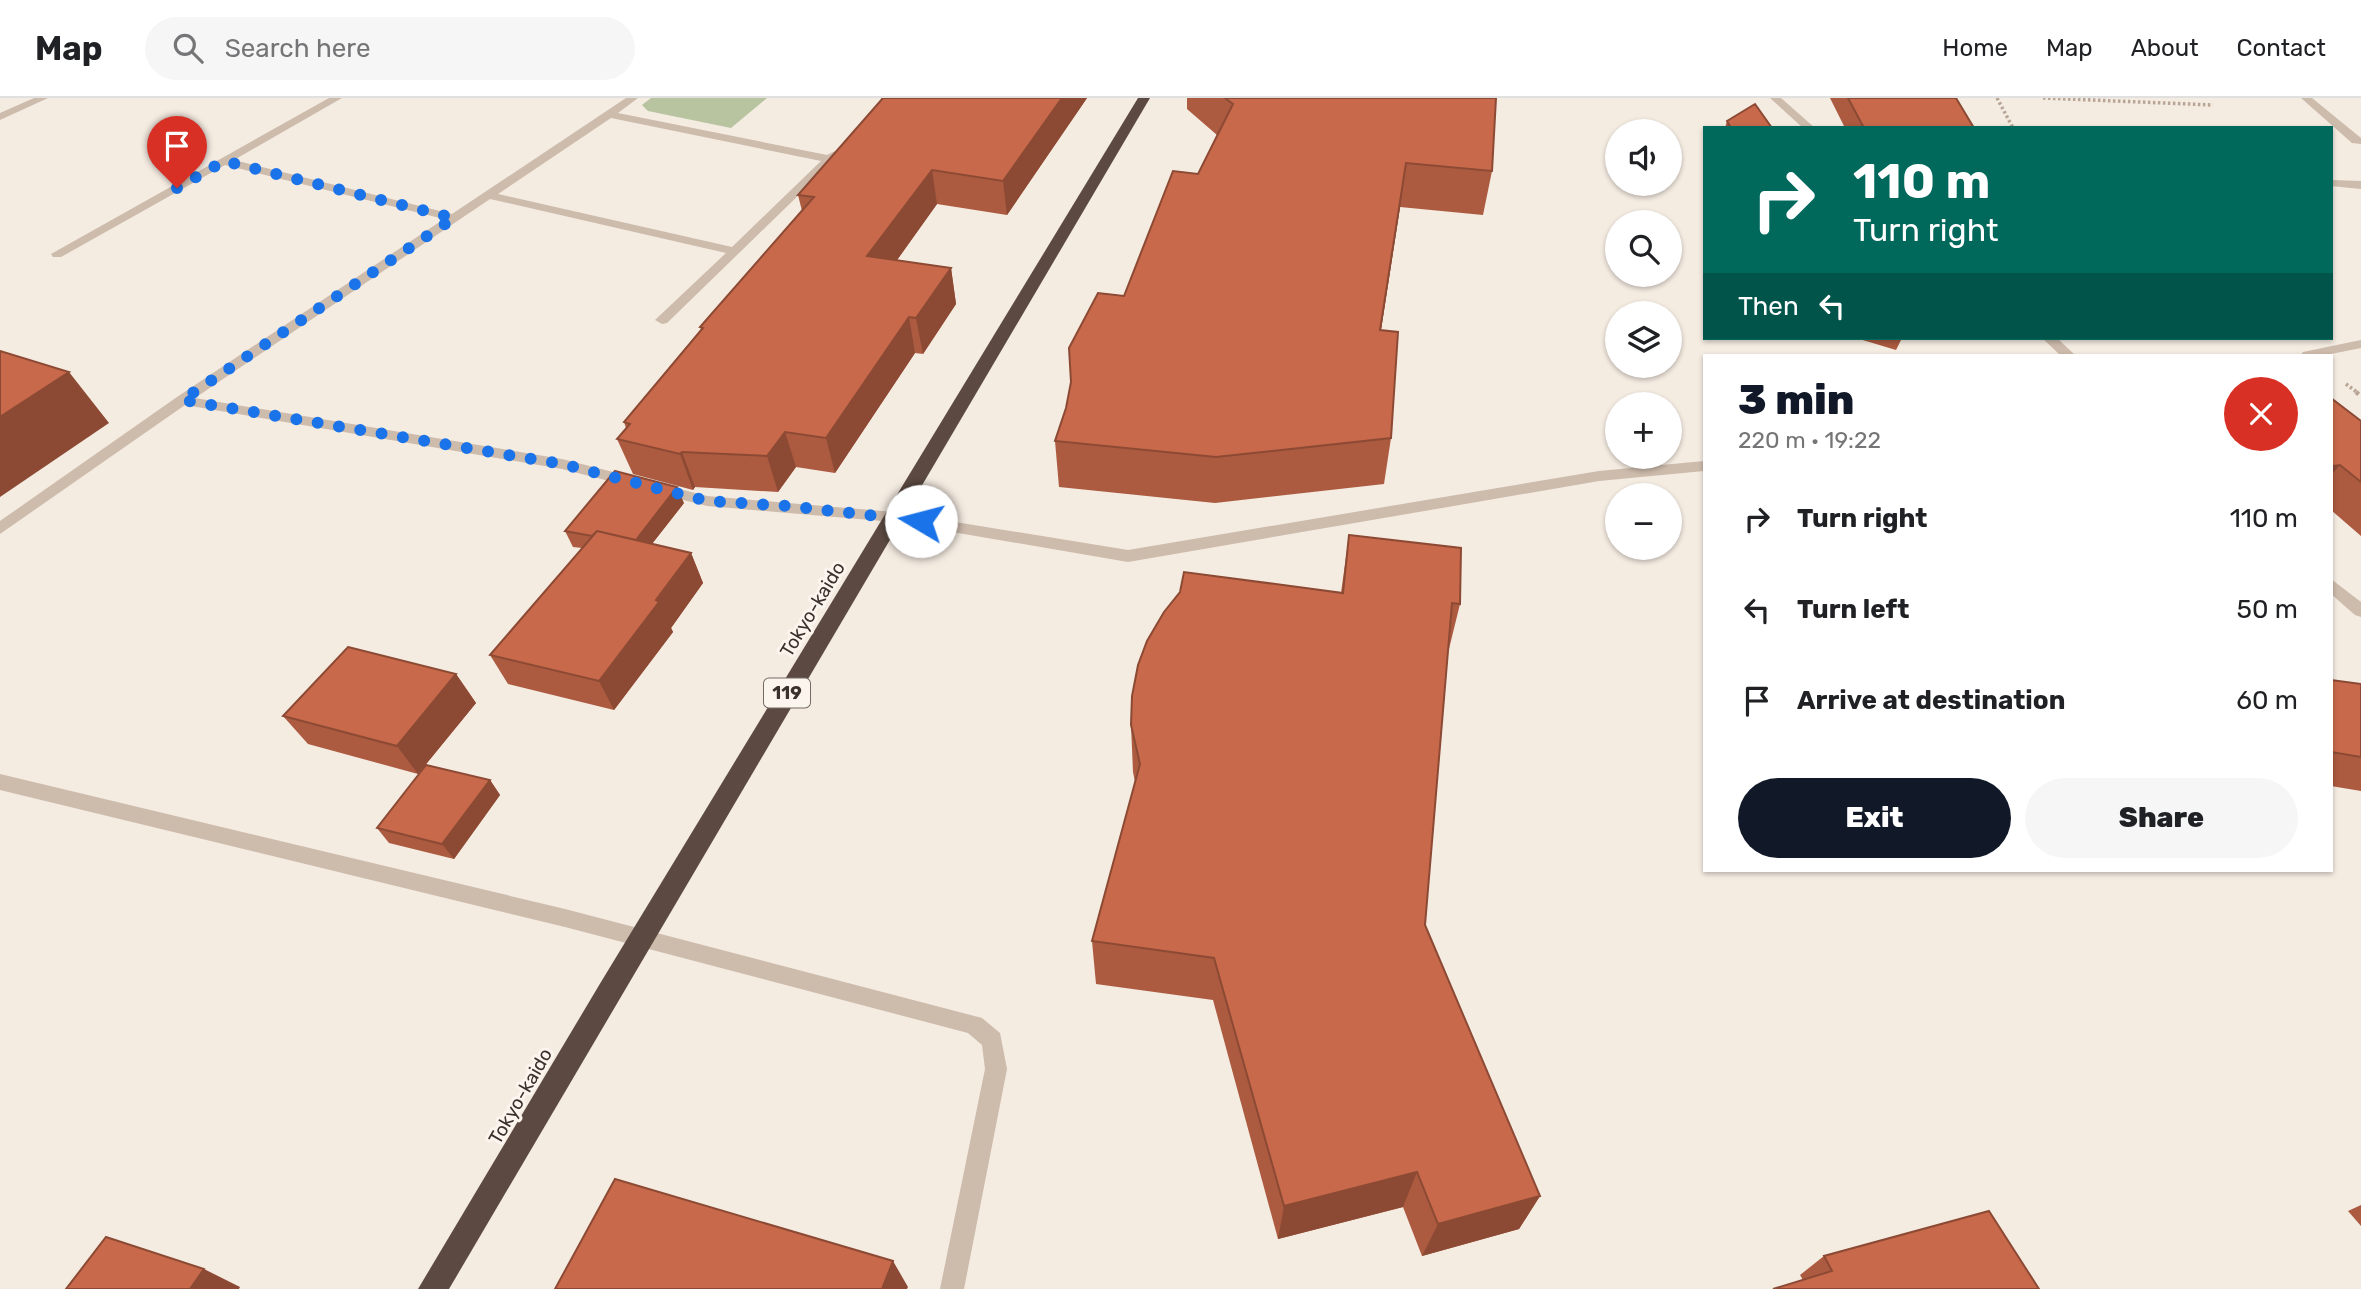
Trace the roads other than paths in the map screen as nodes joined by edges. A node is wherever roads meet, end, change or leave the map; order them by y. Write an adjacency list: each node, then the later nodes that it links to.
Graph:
1 (43, 98): 8 (street)
2 (337, 98): 13 (street)
3 (633, 98): 7 (street)
4 (1144, 98): 27 (highway, Tokyo-kaido / 119)
5 (1775, 98): 9 (street)
6 (2306, 98): 11 (street)
7 (609, 114): 12 (street); 16 (street)
8 (0, 117)
9 (1808, 126)
10 (848, 140): 12 (street)
11 (2361, 141)
12 (829, 159): 18 (street)
13 (224, 161): 17 (street); 19 (street)
14 (2333, 183): 15 (street)
15 (2361, 185)
16 (488, 195): 17 (street); 18 (street)
17 (454, 218): 25 (street)
18 (735, 251): 20 (street)
19 (57, 254)
20 (662, 320)
21 (2051, 340): 23 (street)
22 (2361, 344): 24 (street)
23 (2067, 354)
24 (2313, 354)
25 (182, 400): 27 (street); 28 (street)
26 (1703, 466): 27 (street)
27 (894, 517): 32 (highway, Tokyo-kaido / 119)
28 (0, 529)
29 (2333, 587): 30 (street)
30 (2361, 611)
31 (0, 782): 32 (street)
32 (639, 937): 33 (highway, Tokyo-kaido / 119); 34 (street)
33 (433, 1289)
34 (952, 1289)

